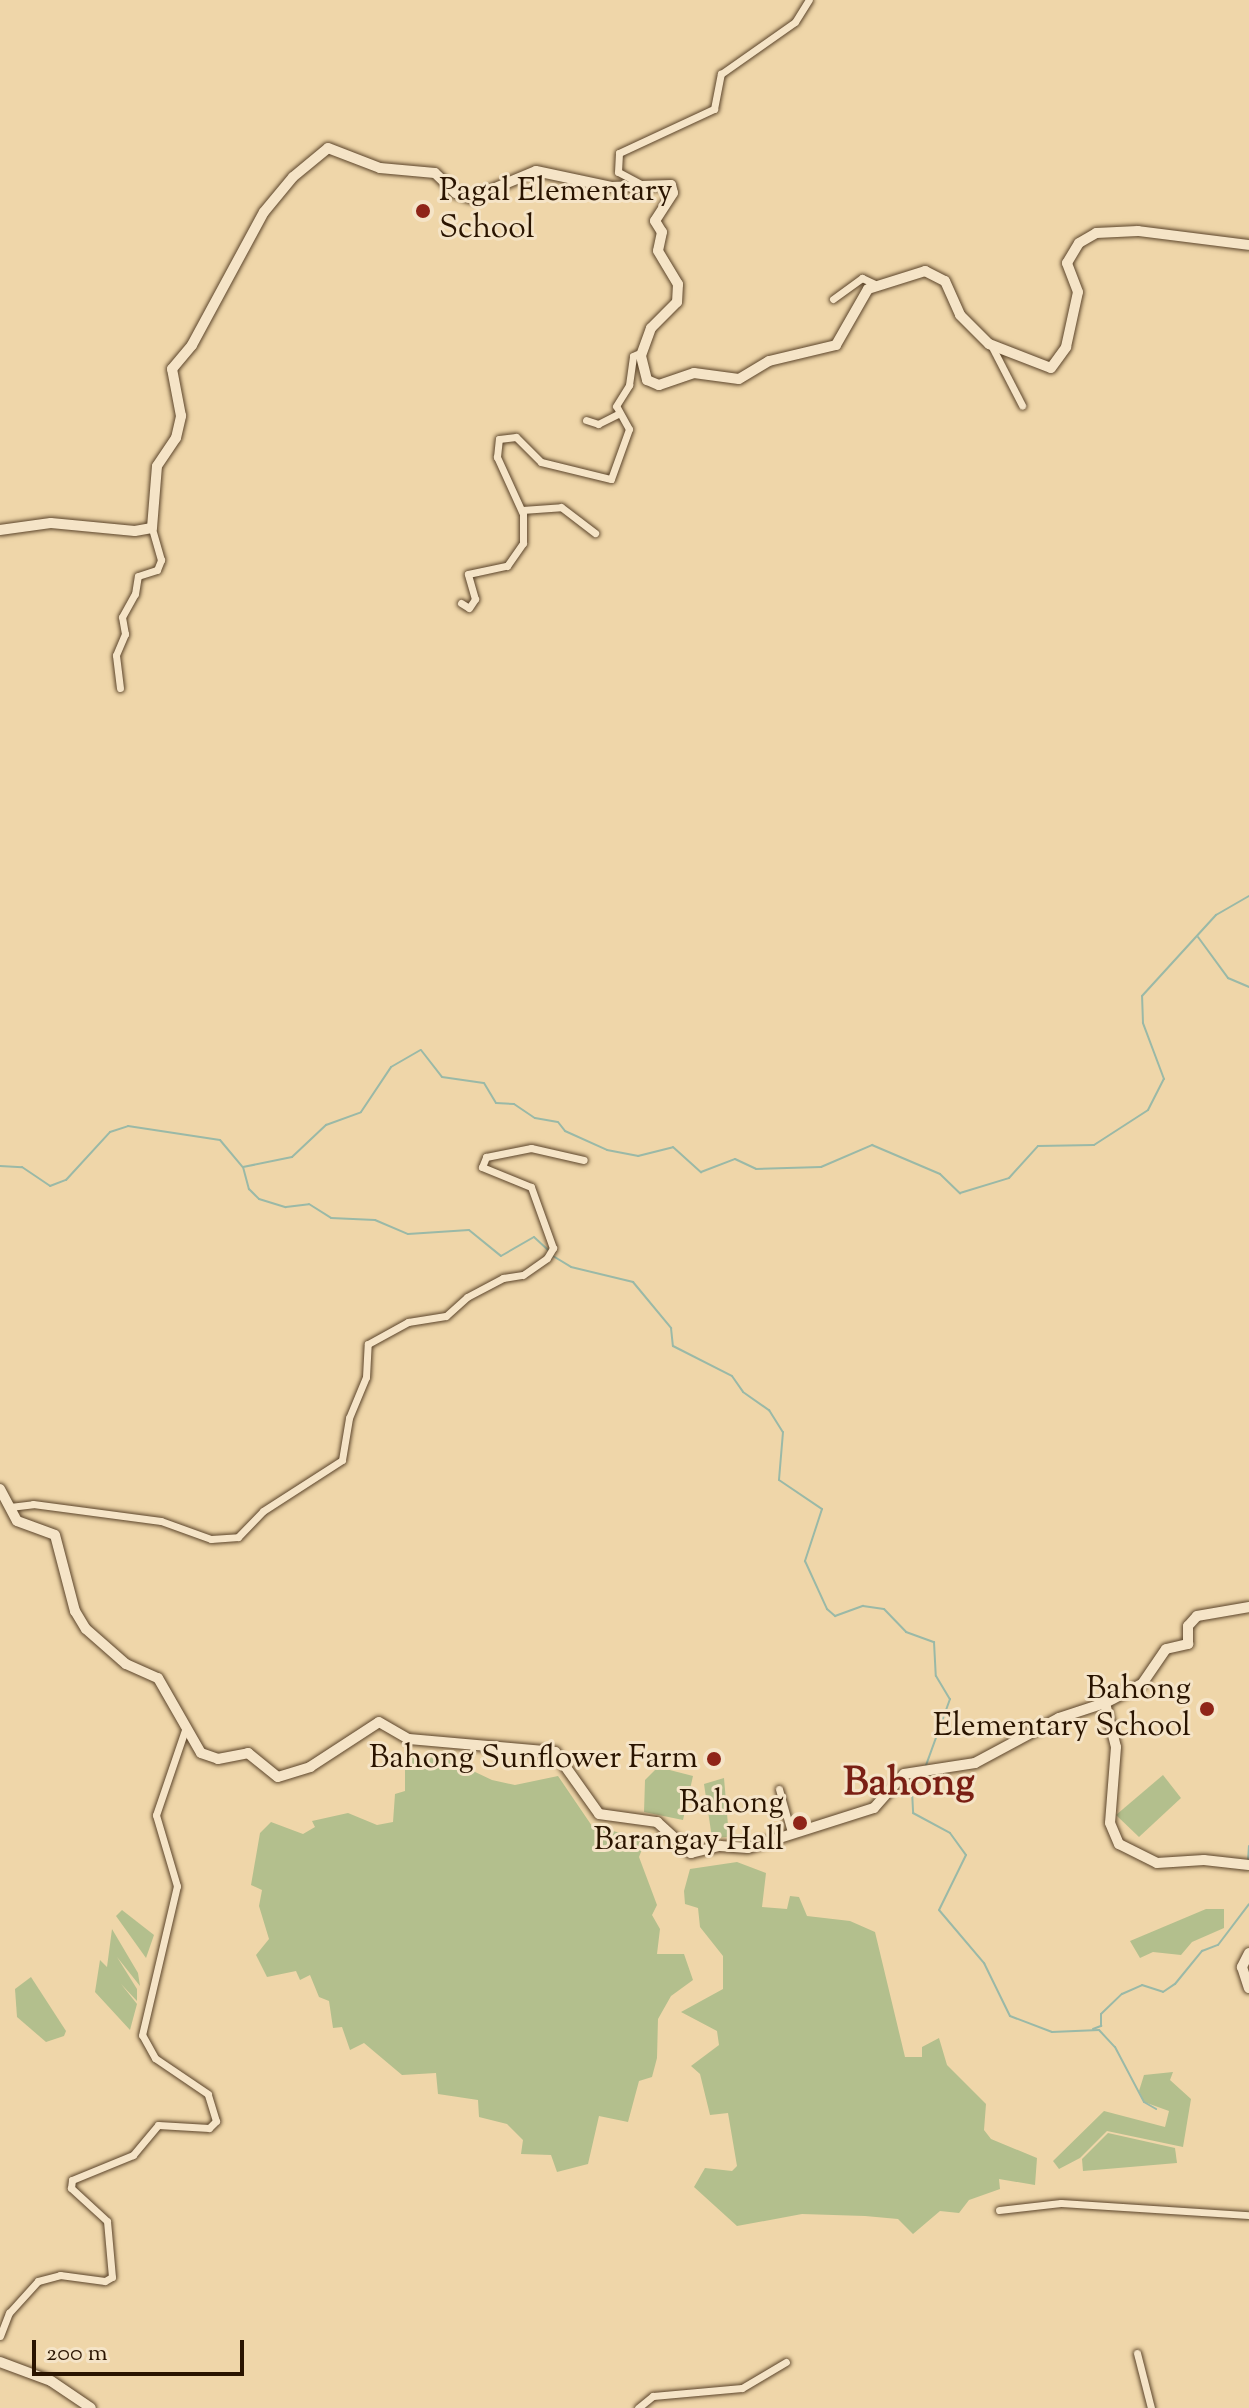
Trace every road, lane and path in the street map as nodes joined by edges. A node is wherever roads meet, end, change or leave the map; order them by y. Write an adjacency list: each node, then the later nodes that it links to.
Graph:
1 (809, 0): 2 (street)
2 (641, 184): 7 (street); 12 (street)
3 (1249, 245): 6 (street)
4 (875, 284): 5 (street); 6 (street); 7 (street)
5 (833, 299)
6 (991, 345): 8 (street)
7 (642, 352): 9 (street)
8 (1022, 405)
9 (618, 414): 10 (street); 11 (street)
10 (586, 420)
11 (522, 510): 14 (street); 15 (street)
12 (152, 528): 13 (street); 16 (street)
13 (0, 530)
14 (595, 533)
15 (461, 603)
16 (120, 688)
17 (584, 1160): 19 (street)
18 (0, 1489): 19 (street)
19 (10, 1507): 22 (street)
20 (1249, 1607): 21 (street)
21 (1105, 1703): 24 (street); 25 (street)
22 (185, 1730): 24 (street); 30 (street)
23 (779, 1789): 24 (street)
24 (791, 1832)
25 (1246, 1865)
26 (1249, 1953): 27 (street)
27 (1249, 1988)
28 (999, 2210): 29 (street)
29 (1249, 2215)
30 (0, 2336)
31 (1137, 2353): 34 (street)
32 (0, 2362): 35 (street)
33 (786, 2362): 36 (street)
34 (1148, 2407)
35 (91, 2408)
36 (638, 2408)

